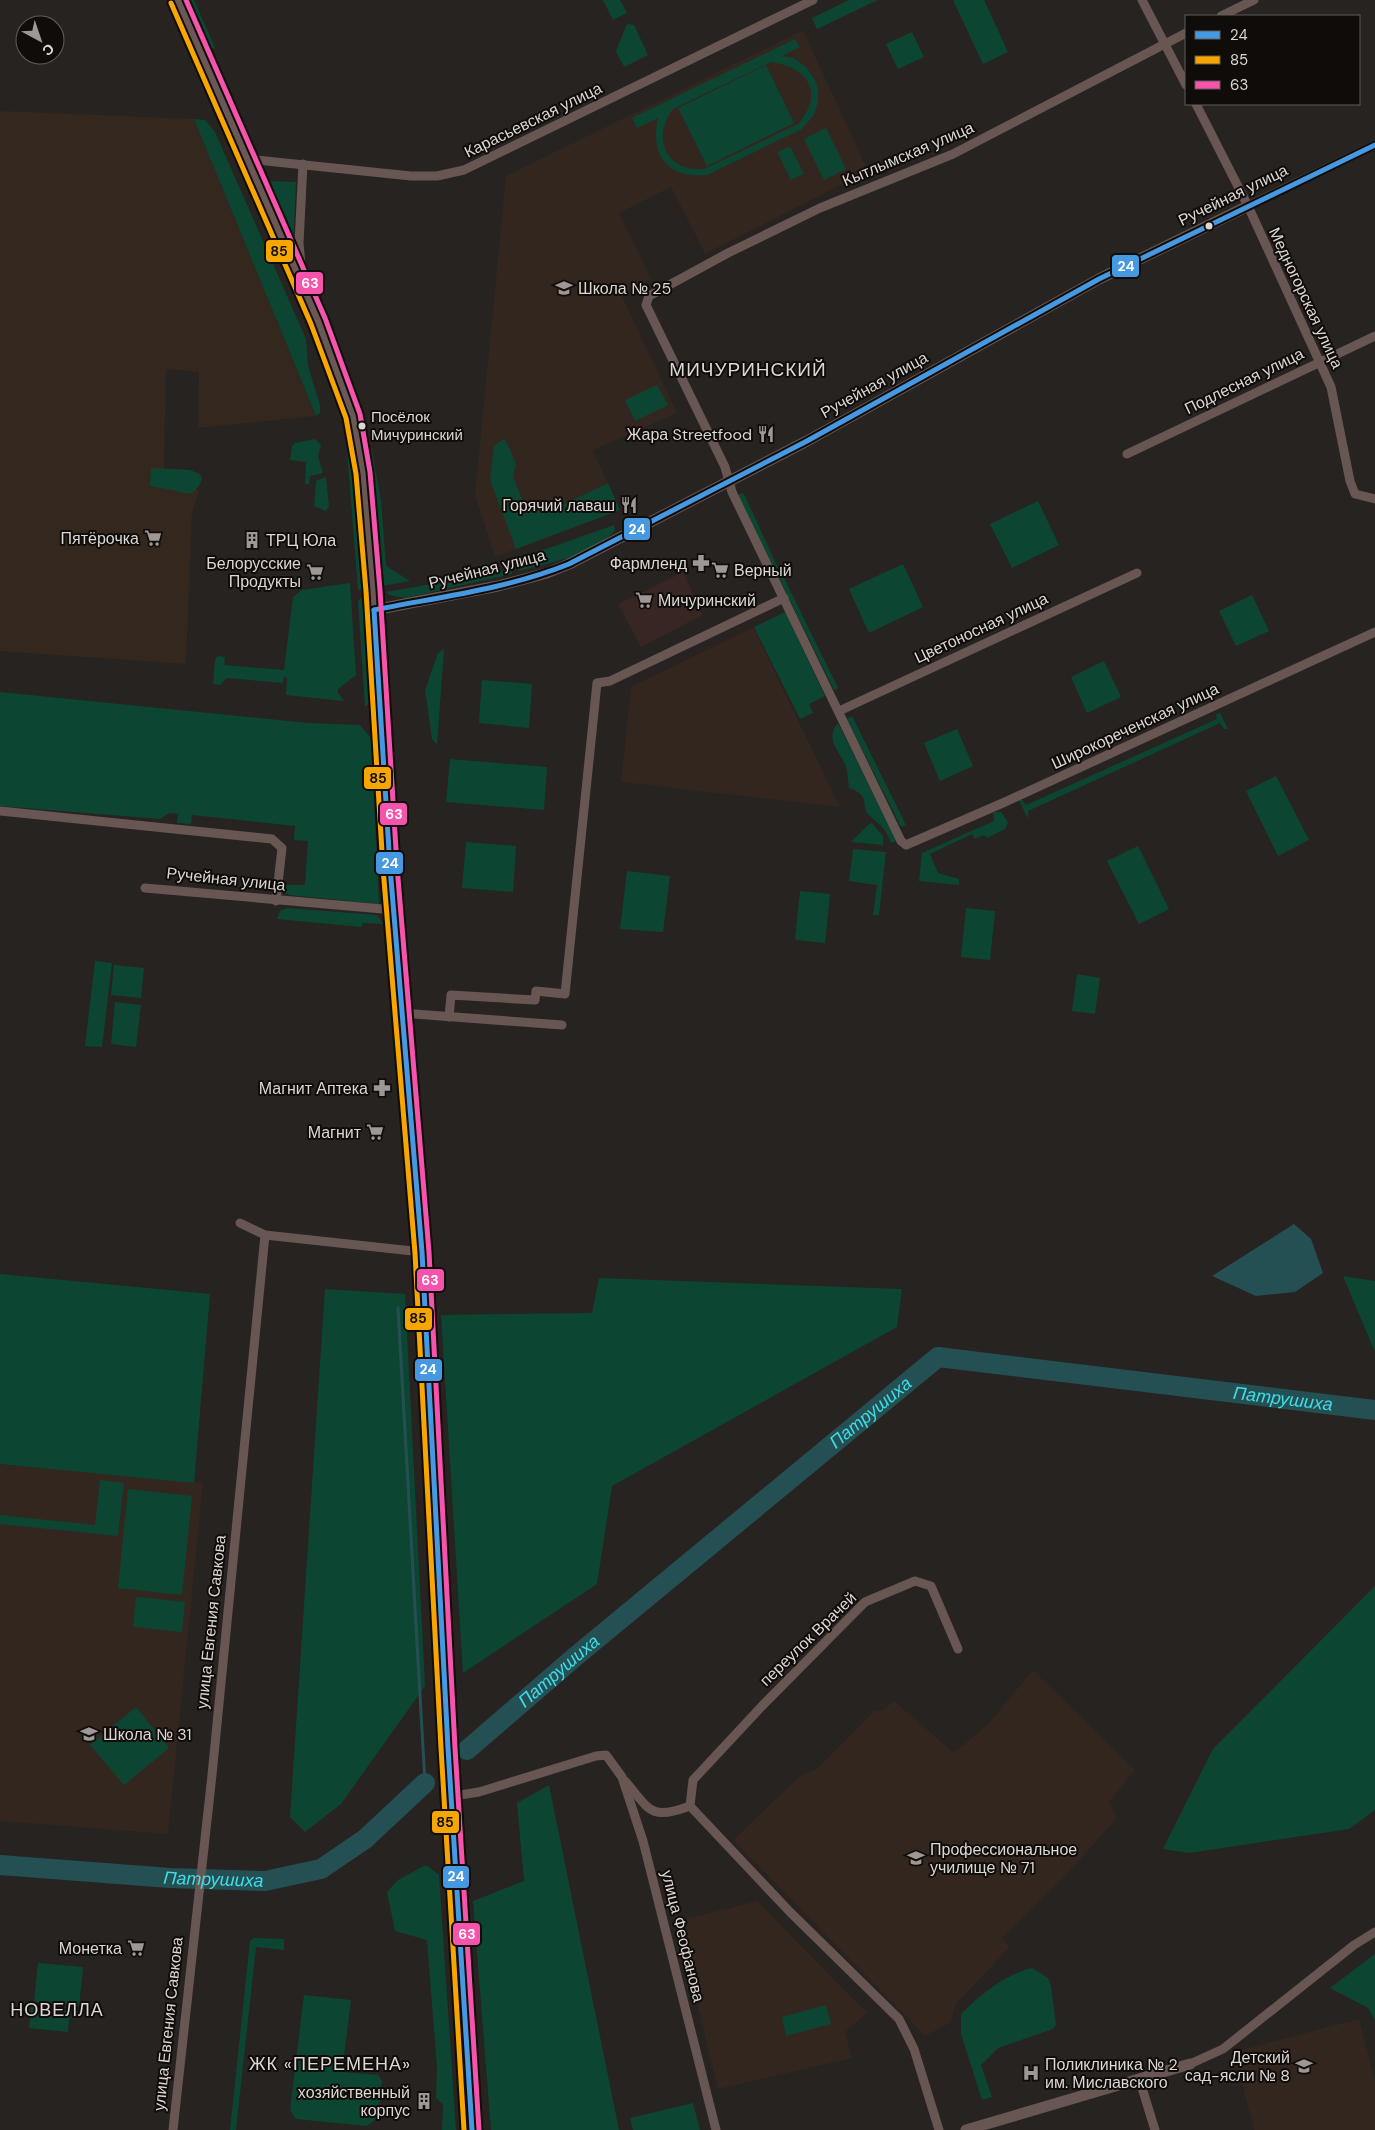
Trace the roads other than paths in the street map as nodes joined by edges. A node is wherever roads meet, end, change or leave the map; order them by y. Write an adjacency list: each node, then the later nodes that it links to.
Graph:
1 (178, 0): 12 (main road)
2 (813, 0): 5 (street, Карасьевская улица)
3 (1142, 0): 8 (street)
4 (1254, 0): 6 (street)
5 (801, 3): 13 (street, Карасьевская улица)
6 (1223, 15)
7 (1185, 34): 8 (street, Кытлымская улица)
8 (1165, 44): 9 (street); 19 (street, Кытлымская улица)
9 (1185, 83)
10 (1197, 105): 14 (street, Медногорская улица)
11 (1375, 145): 14 (street, Ручейная улица)
12 (246, 159): 13 (street, Карасьевская улица); 15 (main road)
13 (303, 164): 15 (street)
14 (1248, 206): 17 (street, Медногорская улица); 19 (street, Ручейная улица)
15 (318, 321): 23 (main road)
16 (1375, 336): 17 (street, Подлесная улица)
17 (1319, 362): 18 (street, Подлесная улица); 20 (street, Медногорская улица)
18 (1127, 454)
19 (728, 482): 22 (street); 23 (street, Ручейная улица)
20 (1375, 499)
21 (1137, 573): 25 (street, Цветоносная улица)
22 (784, 598): 25 (street); 31 (street)
23 (374, 610): 29 (main road)
24 (1375, 632): 25 (street, Широкореченская улица)
25 (839, 712)
26 (0, 811): 28 (street)
27 (145, 888): 28 (street, Ручейная улица)
28 (276, 901): 29 (street, Ручейная улица)
29 (394, 910): 30 (main road)
30 (401, 1013): 31 (street); 35 (main road)
31 (448, 1017): 32 (street)
32 (562, 1025)
33 (240, 1223): 34 (street)
34 (265, 1235): 35 (street); 43 (street, улица Евгения Савкова)
35 (422, 1252): 38 (main road)
36 (958, 1649): 39 (street, переулок Врачей)
37 (622, 1777): 38 (street, улица Феофанова); 39 (street); 45 (street, улица Феофанова)
38 (451, 1802): 44 (main road)
39 (690, 1806): 46 (street)
40 (1375, 1932): 41 (street)
41 (1190, 2064): 42 (street)
42 (1138, 2078): 47 (street); 48 (street)
43 (173, 2130)
44 (472, 2130)
45 (716, 2130)
46 (939, 2130)
47 (966, 2130)
48 (1155, 2130)

